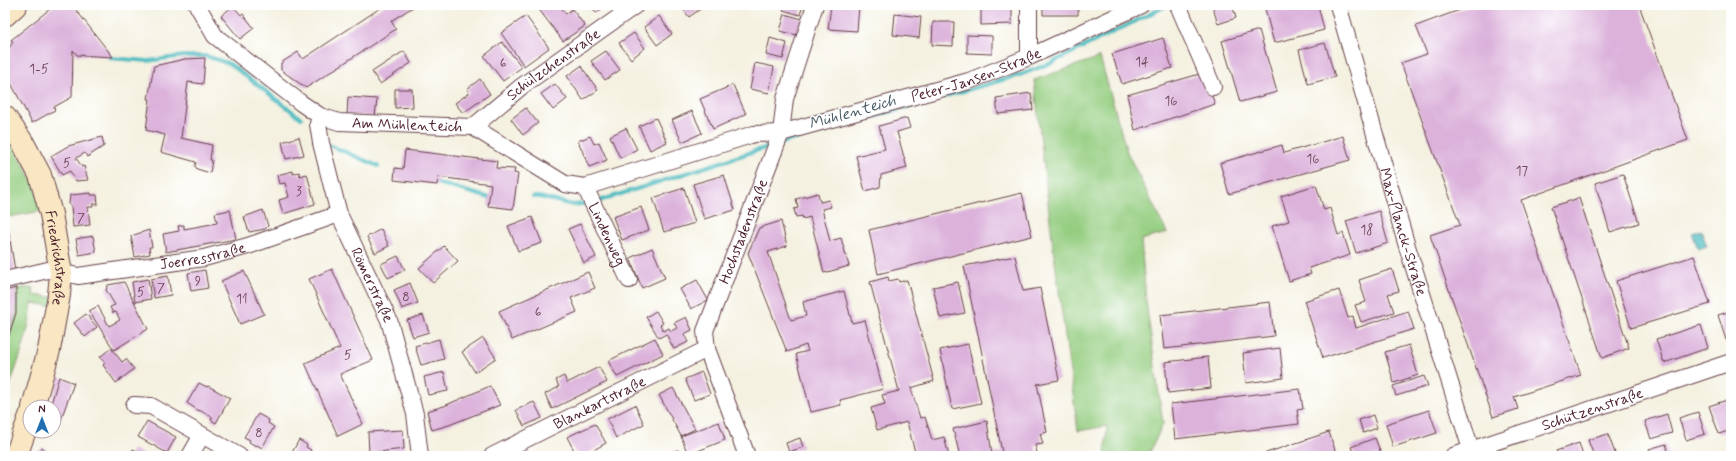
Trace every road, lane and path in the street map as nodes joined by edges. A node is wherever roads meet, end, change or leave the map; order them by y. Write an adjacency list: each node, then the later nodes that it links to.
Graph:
1 (16, 5): 9 (main road)
2 (197, 5): 12 (street, Am Mühlenteich)
3 (636, 5): 14 (street, Schülzchenstraße)
4 (815, 5): 15 (street, Hochstadenstraße)
5 (1029, 5): 10 (street)
6 (1141, 5): 10 (street, Peter-Jansen-Straße)
7 (1338, 5): 27 (street, Max-Planck-Straße)
8 (1178, 6): 11 (street)
9 (5, 15)
10 (1029, 57): 15 (street, Peter-Jansen-Straße)
11 (1213, 87)
12 (320, 116): 14 (street, Am Mühlenteich); 17 (street, Römerstraße)
13 (5, 117): 18 (main road, Friedrichstraße)
14 (473, 127): 16 (street, Am Mühlenteich)
15 (778, 141): 16 (street, Am Mühlenteich); 21 (street, Hochstadenstraße)
16 (590, 198): 20 (street, Lindenweg)
17 (338, 214): 18 (street, Joerresstraße); 31 (street, Römerstraße)
18 (61, 273): 19 (street, Joerresstraße); 23 (main road, Friedrichstraße)
19 (5, 280)
20 (629, 280)
21 (707, 349): 32 (street, Blankartstraße); 33 (street, Hochstadenstraße)
22 (1731, 362): 27 (street, Schützenstraße)
23 (35, 399)
24 (134, 405): 25 (street)
25 (202, 435): 29 (street); 30 (street)
26 (22, 439): 28 (main road)
27 (1473, 453): 34 (street, Schützenstraße)
28 (16, 456)
29 (190, 456)
30 (239, 456)
31 (420, 456)
32 (492, 456)
33 (747, 456)
34 (1453, 456)

